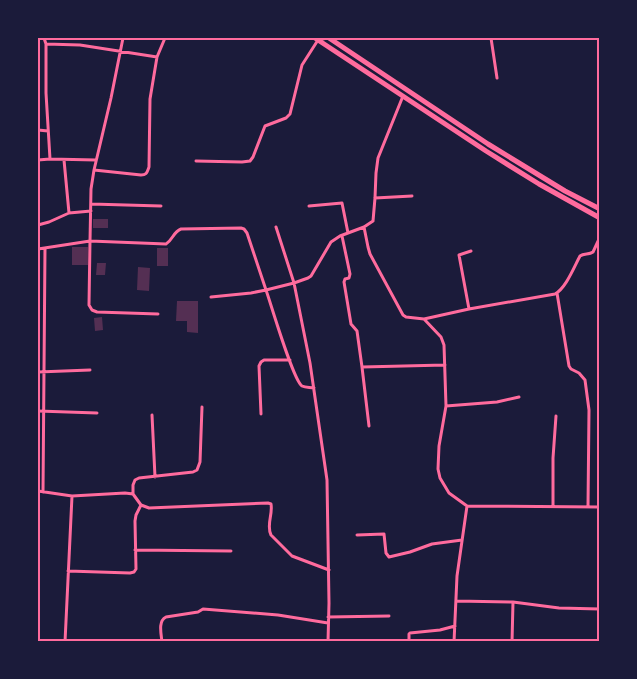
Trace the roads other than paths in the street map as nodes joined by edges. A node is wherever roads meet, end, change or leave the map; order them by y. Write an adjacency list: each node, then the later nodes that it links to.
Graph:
1 (44, 38): 7 (street)
2 (123, 38): 8 (street)
3 (165, 38): 9 (street)
4 (328, 38): 6 (street); 25 (highway)
5 (491, 38): 10 (street)
6 (316, 39): 11 (highway); 18 (street)
7 (46, 44): 8 (street); 13 (street)
8 (120, 52): 9 (street); 17 (street)
9 (157, 57): 19 (street)
10 (496, 78)
11 (403, 96): 21 (street); 28 (highway)
12 (38, 130): 13 (street)
13 (48, 131): 14 (street)
14 (50, 159): 15 (street); 16 (street)
15 (38, 160)
16 (64, 160): 17 (street); 27 (street)
17 (96, 160): 19 (street)
18 (196, 161)
19 (94, 170): 22 (street)
20 (412, 196): 21 (street)
21 (375, 198): 30 (street)
22 (91, 204): 23 (street); 26 (street)
23 (161, 206)
24 (309, 206): 32 (street)
25 (600, 209)
26 (91, 211): 27 (street); 35 (street)
27 (69, 213): 29 (street)
28 (600, 218)
29 (38, 225)
30 (364, 227): 32 (street); 45 (street)
31 (276, 228): 39 (street)
32 (348, 233): 33 (street)
33 (342, 236): 39 (street); 48 (street)
34 (600, 237): 41 (street)
35 (90, 241): 36 (street); 40 (street); 44 (street)
36 (45, 248): 37 (street); 51 (street)
37 (38, 249)
38 (471, 251): 43 (street)
39 (294, 283): 40 (street); 52 (street)
40 (266, 290): 42 (street); 46 (street)
41 (557, 293): 43 (street); 71 (street)
42 (211, 297)
43 (469, 309): 45 (street)
44 (158, 314)
45 (424, 320): 47 (street)
46 (290, 360): 52 (street); 59 (street)
47 (445, 365): 48 (street); 54 (street)
48 (362, 367): 62 (street)
49 (90, 370): 51 (street)
50 (38, 372): 51 (street)
51 (44, 372): 57 (street)
52 (314, 388): 77 (street)
53 (519, 397): 54 (street)
54 (446, 406): 69 (street)
55 (202, 407): 63 (street)
56 (38, 411): 57 (street)
57 (44, 412): 58 (street); 65 (street)
58 (97, 413)
59 (261, 414)
60 (152, 415): 63 (street)
61 (556, 416): 70 (street)
62 (369, 426)
63 (155, 477): 66 (street)
64 (38, 491): 65 (street)
65 (43, 492): 67 (street)
66 (133, 494): 67 (street); 68 (street)
67 (72, 496): 78 (street)
68 (141, 506): 75 (street); 77 (street)
69 (467, 506): 70 (street); 74 (street)
70 (553, 506): 71 (street)
71 (588, 506): 72 (street)
72 (600, 507)
73 (357, 535): 74 (street)
74 (462, 540): 79 (street)
75 (135, 550): 76 (street); 78 (street)
76 (231, 551)
77 (329, 570): 83 (street)
78 (68, 571): 86 (street)
79 (456, 601): 80 (street); 85 (street)
80 (513, 602): 81 (street); 91 (street)
81 (600, 609)
82 (390, 616): 83 (street)
83 (328, 617): 84 (street)
84 (328, 623): 87 (street); 88 (street)
85 (456, 626): 89 (street); 90 (street)
86 (70, 642)
87 (162, 642)
88 (328, 642)
89 (409, 642)
90 (454, 642)
91 (512, 642)

